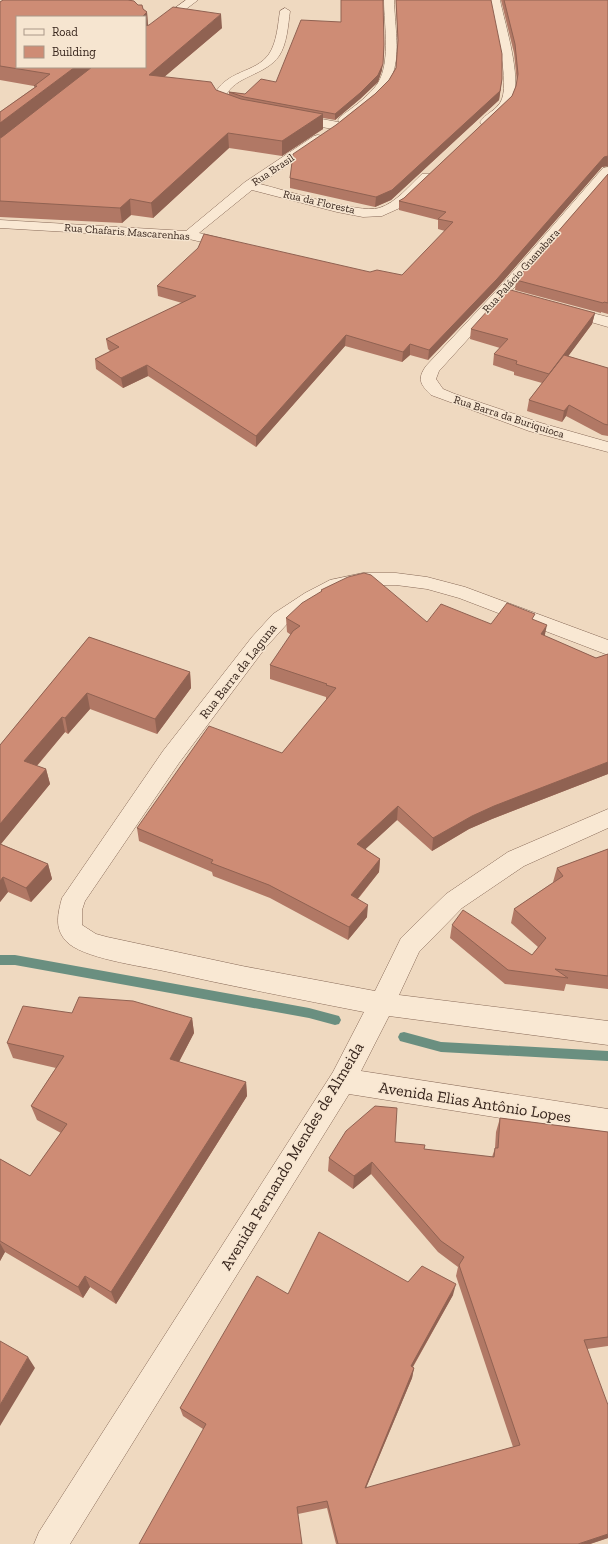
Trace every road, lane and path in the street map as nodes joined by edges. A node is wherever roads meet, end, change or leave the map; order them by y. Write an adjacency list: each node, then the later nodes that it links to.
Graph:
1 (194, 0): 5 (street)
2 (388, 0): 8 (street, Rua Brasil)
3 (495, 0): 9 (street)
4 (285, 11): 6 (street)
5 (146, 34)
6 (249, 109)
7 (283, 116): 8 (street)
8 (338, 126): 12 (street, Rua Brasil)
9 (476, 132)
10 (439, 166): 12 (street, Rua da Floresta)
11 (608, 171): 16 (street, Rua Palácio Guanabara)
12 (250, 185): 14 (street, Rua Brasil)
13 (0, 224): 14 (street, Rua Chafaris Mascarenhas)
14 (189, 235): 15 (street, Rua Chafaris Mascarenhas)
15 (242, 247)
16 (502, 293): 17 (street); 20 (street, Rua Palácio Guanabara)
17 (517, 297)
18 (555, 307): 19 (street)
19 (608, 322)
20 (432, 369): 21 (street, Rua Barra da Buriquioca)
21 (608, 447)
22 (608, 648): 24 (street, Rua Barra da Laguna)
23 (608, 818): 24 (street, Avenida Fernando Mendes de Almeida)
24 (382, 1004): 25 (street); 26 (street, Avenida Fernando Mendes de Almeida)
25 (608, 1033)
26 (342, 1081): 27 (street, Avenida Elias Antônio Lopes); 28 (street, Avenida Fernando Mendes de Almeida)
27 (608, 1122)
28 (51, 1544)

